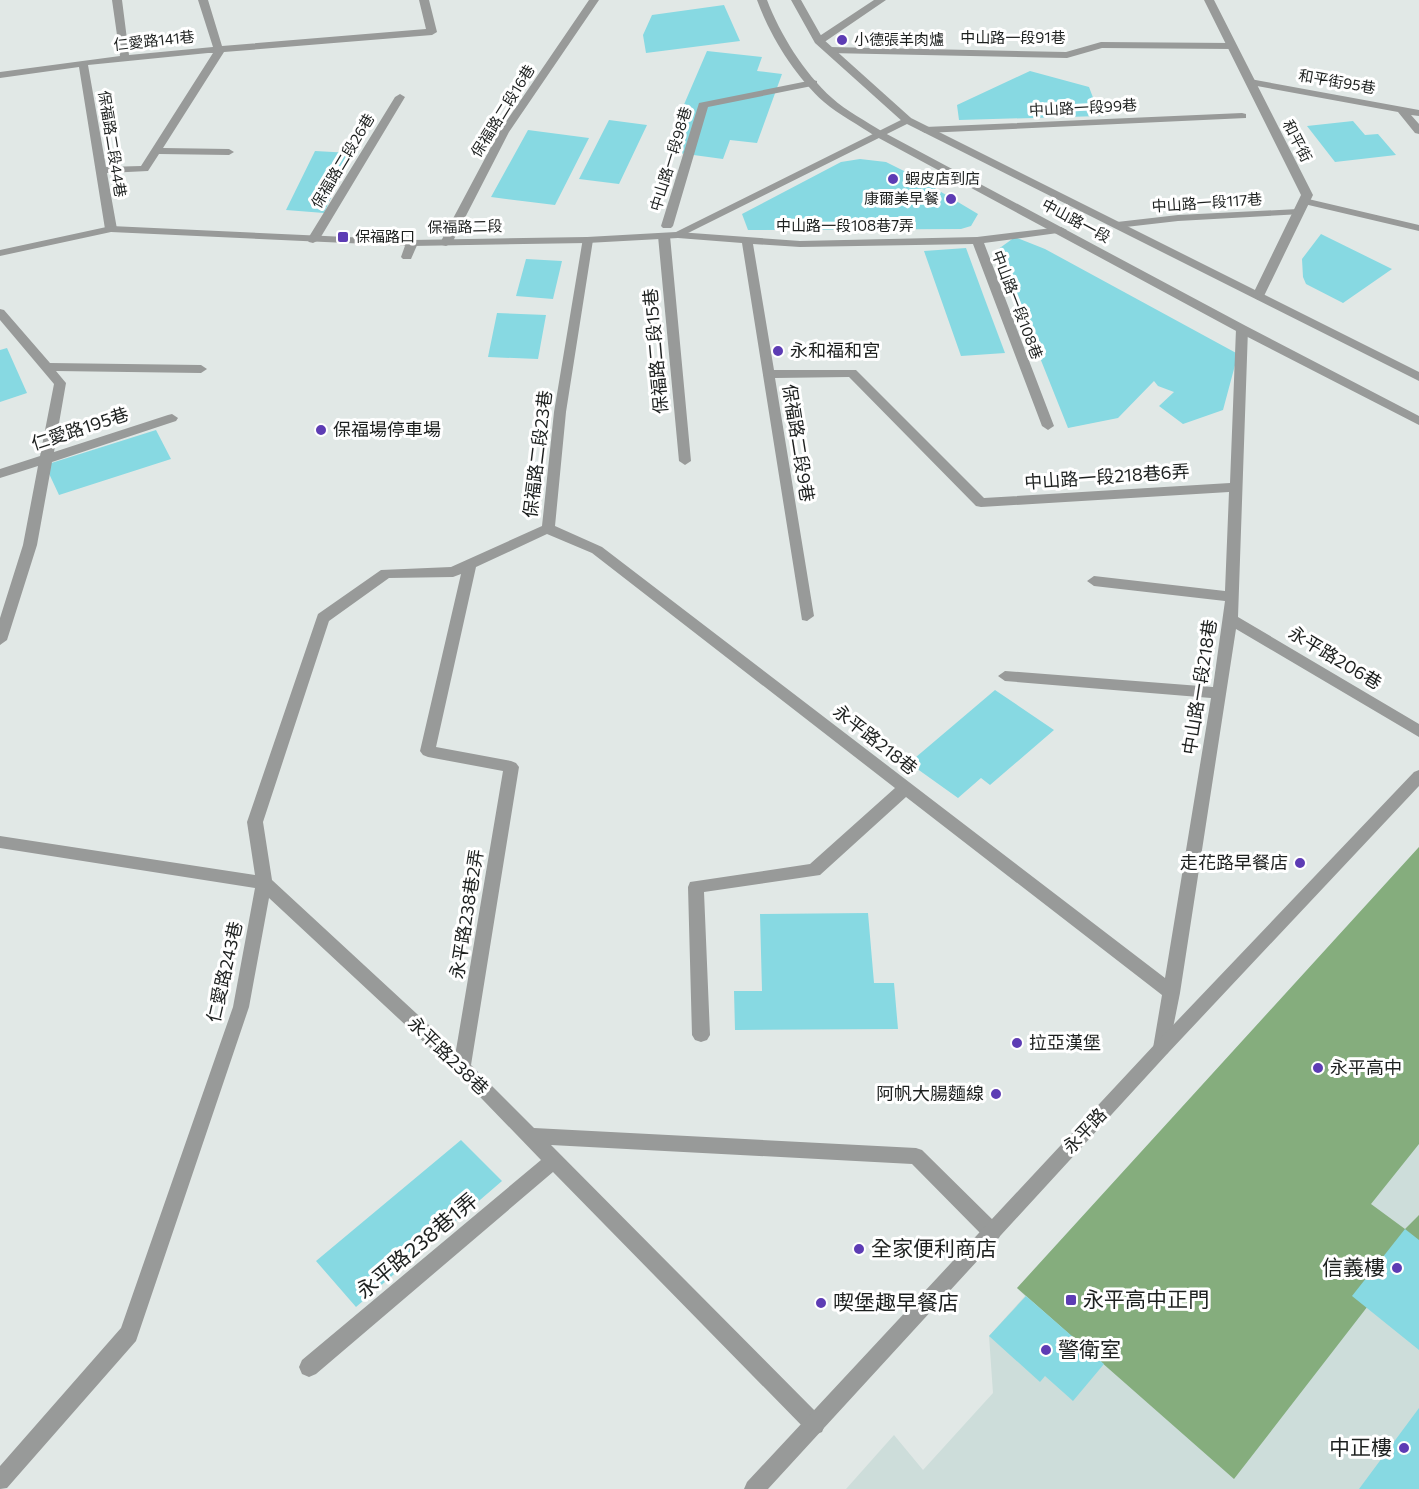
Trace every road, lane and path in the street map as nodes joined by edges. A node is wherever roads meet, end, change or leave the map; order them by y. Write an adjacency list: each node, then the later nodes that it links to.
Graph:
1 (117, 0): 13 (street)
2 (203, 0): 12 (street)
3 (424, 0): 12 (street, 仁愛路141巷)
4 (594, 0): 42 (street, 保福路二段16巷)
5 (762, 0): 16 (street, 中山路一段)
6 (796, 0): 9 (street, 中山路一段)
7 (881, 0): 9 (street)
8 (1209, 0): 10 (street, 和平街)
9 (819, 41): 11 (street, 中山路一段)
10 (1232, 46): 11 (street, 中山路一段91巷); 17 (street, 和平街)
11 (829, 50): 22 (street, 中山路一段)
12 (219, 51): 13 (street, 仁愛路141巷); 26 (street)
13 (125, 59): 14 (street, 仁愛路141巷)
14 (83, 63): 15 (street, 仁愛路141巷); 28 (street, 保福路二段44巷)
15 (0, 75)
16 (813, 82): 25 (street, 中山路一段); 35 (street, 中山路一段98巷)
17 (1250, 82): 19 (street, 和平街95巷); 29 (street, 和平街)
18 (400, 97): 37 (street, 保福路二段26巷)
19 (1401, 109): 20 (street, 和平街95巷); 24 (street)
20 (1419, 112)
21 (1242, 116): 23 (street, 中山路一段99巷)
22 (907, 120): 23 (street, 中山路一段); 25 (street, 保福路二段)
23 (925, 130): 31 (street, 中山路一段)
24 (1419, 130)
25 (879, 134): 34 (street, 中山路一段); 36 (street, 保福路二段)
26 (156, 151): 27 (street); 28 (street)
27 (229, 152)
28 (101, 170): 33 (street, 保福路二段44巷)
29 (1305, 201): 30 (street); 32 (street)
30 (1298, 212): 31 (street, 中山路一段117巷); 45 (street)
31 (1117, 225): 45 (street, 中山路一段)
32 (1419, 228)
33 (111, 229): 37 (street, 保福路二段); 43 (street, 保福路二段)
34 (1061, 230): 40 (street, 中山路一段108巷); 47 (street, 中山路一段)
35 (665, 231): 36 (street, 保福路二段); 38 (street, 保福路二段); 56 (street, 保福路二段15巷)
36 (678, 235): 39 (street, 中山路一段108巷7弄)
37 (313, 240): 41 (street, 保福路二段)
38 (586, 240): 42 (street, 保福路二段); 59 (street, 保福路二段23巷)
39 (747, 240): 40 (street, 中山路一段108巷7弄); 50 (street, 保福路二段9巷)
40 (977, 240): 54 (street, 中山路一段108巷)
41 (412, 243): 42 (street, 保福路二段); 44 (street)
42 (446, 243)
43 (0, 253)
44 (407, 257)
45 (1258, 296): 51 (street, 中山路一段)
46 (0, 313): 48 (street)
47 (1242, 329): 53 (street, 中山路一段); 58 (street, 中山路一段218巷)
48 (46, 367): 49 (street); 55 (street)
49 (201, 369)
50 (768, 374): 58 (street, 中山路一段218巷6弄); 64 (street, 保福路二段9巷)
51 (1419, 377)
52 (172, 418): 55 (street, 仁愛路195巷)
53 (1419, 421)
54 (1048, 426)
55 (46, 459): 57 (street, 仁愛路195巷); 63 (street)
56 (685, 461)
57 (0, 474)
58 (1236, 487): 62 (street, 中山路一段218巷)
59 (548, 528): 60 (street, 保福路二段23巷); 71 (street, 永平路218巷)
60 (470, 564): 73 (street, 仁愛路243巷); 77 (street, 永平路238巷2弄)
61 (1094, 581): 62 (street)
62 (1232, 597): 65 (street, 中山路一段218巷)
63 (4, 615): 66 (street)
64 (807, 616)
65 (1231, 619): 68 (street, 中山路一段218巷); 69 (street, 永平路206巷)
66 (0, 640)
67 (1005, 676): 68 (street)
68 (1220, 693): 74 (street, 中山路一段218巷)
69 (1419, 731)
70 (1419, 776): 76 (street, 永平路)
71 (906, 788): 74 (street, 永平路218巷); 75 (street)
72 (0, 842): 73 (street)
73 (264, 883): 77 (street, 永平路238巷); 83 (street, 仁愛路243巷)
74 (1172, 993): 76 (street, 中山路一段218巷)
75 (701, 1035)
76 (1162, 1048): 80 (street, 永平路)
77 (462, 1067): 78 (street, 永平路238巷)
78 (530, 1136): 79 (street, 永平路238巷); 80 (street)
79 (554, 1160): 81 (street, 永平路238巷1弄); 82 (street, 永平路238巷)
80 (992, 1232): 82 (street, 永平路)
81 (309, 1366)
82 (815, 1425): 84 (street, 永平路)
83 (0, 1481)
84 (754, 1489)

